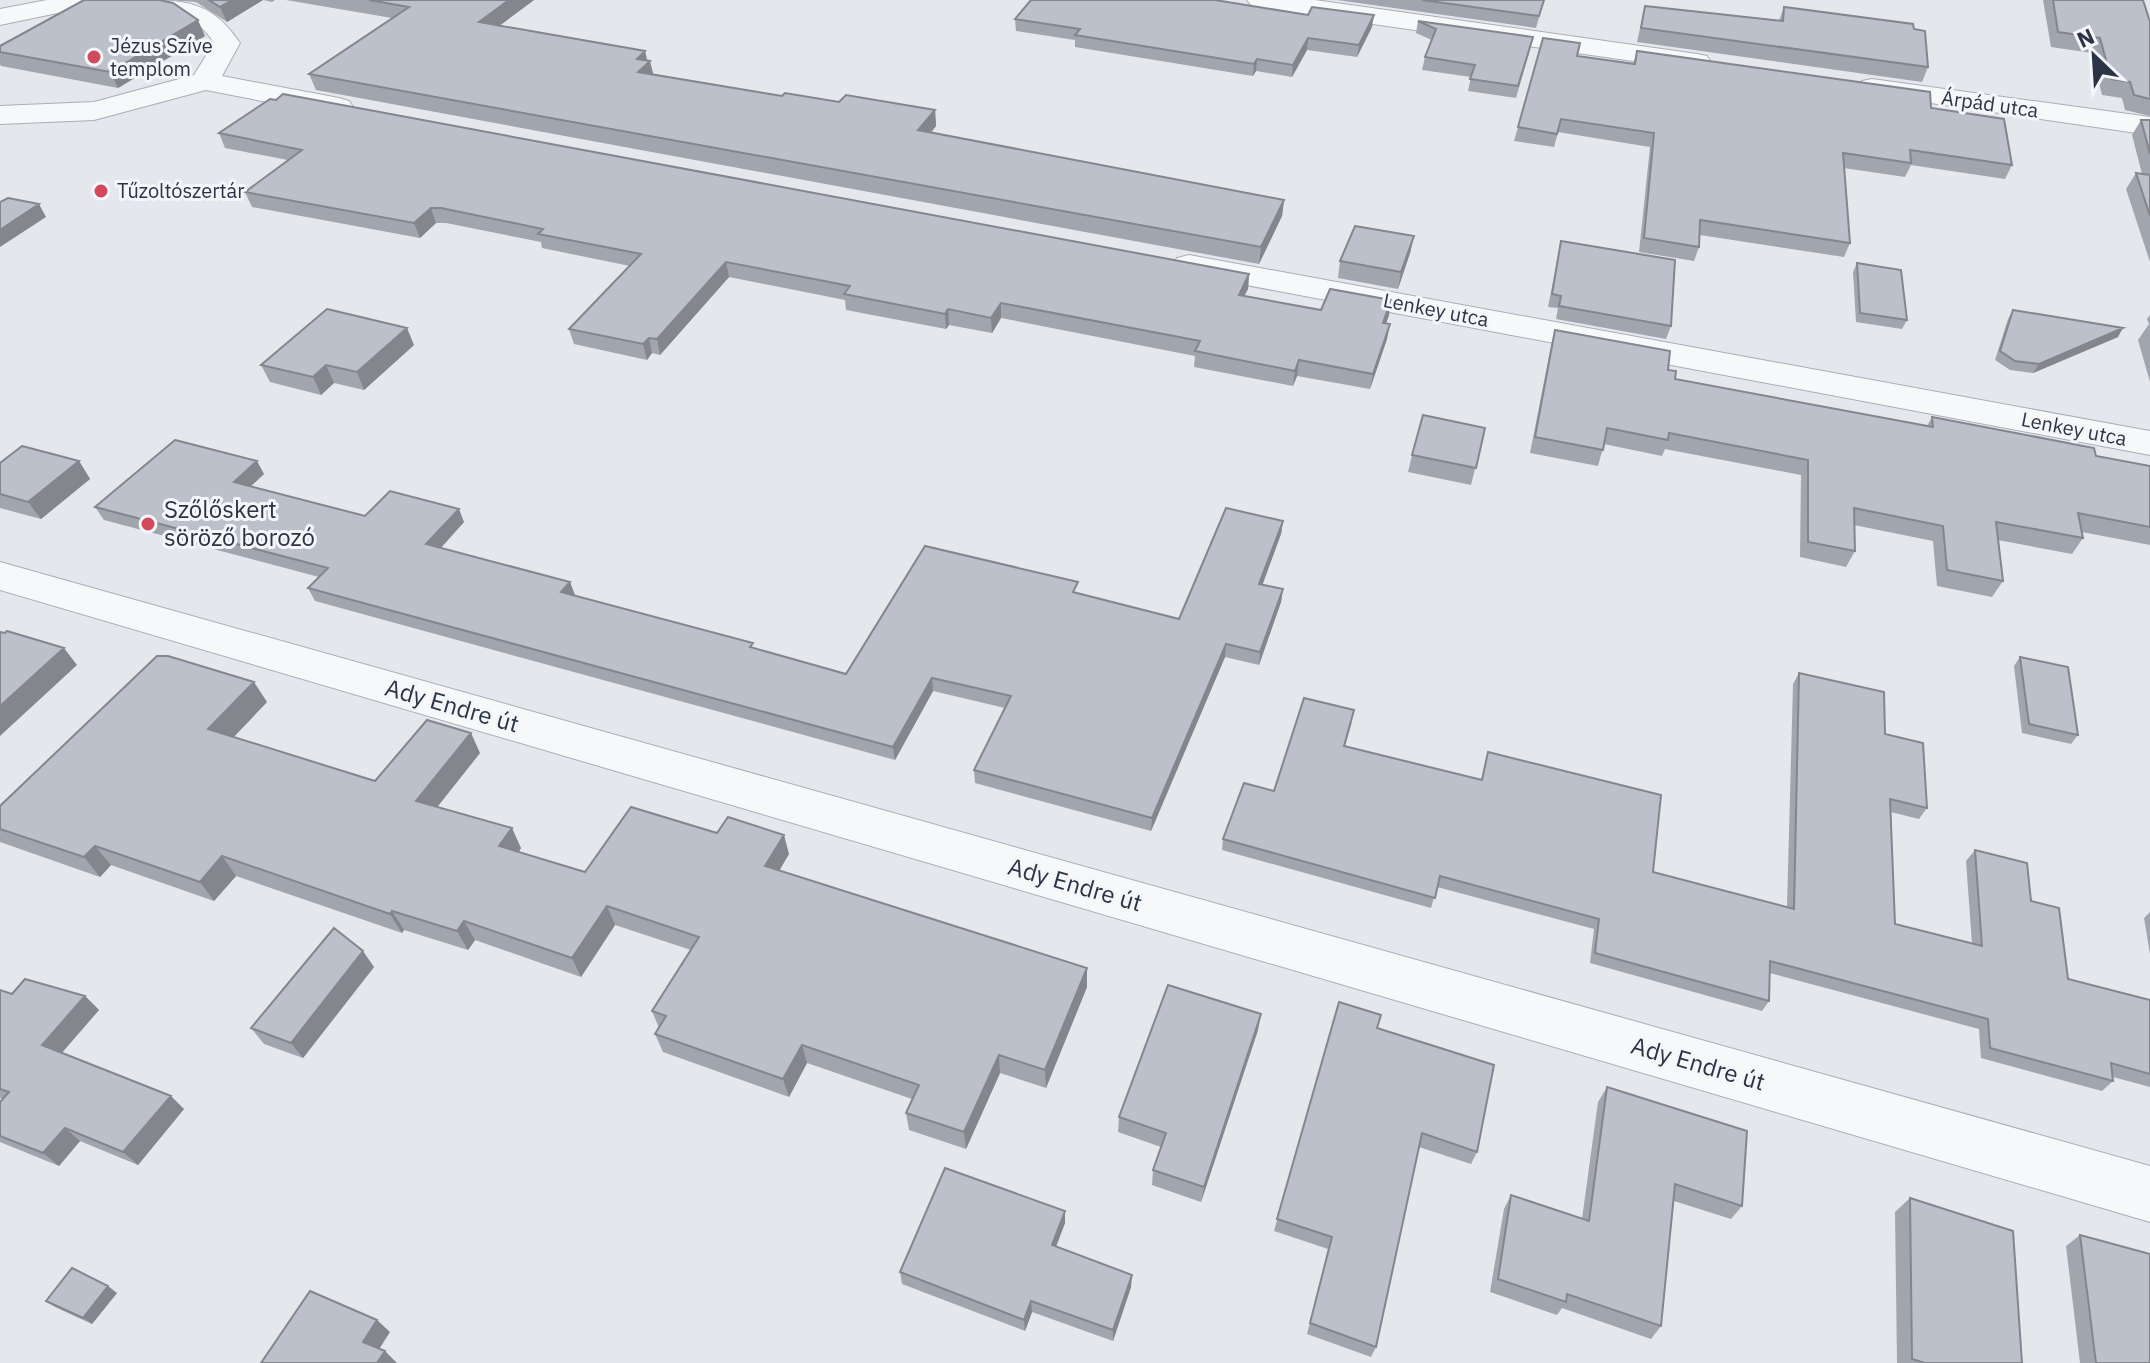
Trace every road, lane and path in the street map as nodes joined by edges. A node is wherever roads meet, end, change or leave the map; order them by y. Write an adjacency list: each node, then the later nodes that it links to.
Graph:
1 (87, 0): 4 (street)
2 (166, 0): 6 (street)
3 (1260, 0): 5 (street)
4 (0, 17)
5 (1728, 66)
6 (204, 81): 8 (street); 9 (street)
7 (1853, 84): 10 (street, Árpád utca)
8 (376, 114)
9 (0, 115)
10 (2150, 126)
11 (1161, 259): 12 (street, Lenkey utca)
12 (2150, 443)
13 (0, 576): 14 (street, Ady Endre út)
14 (2150, 1194)

